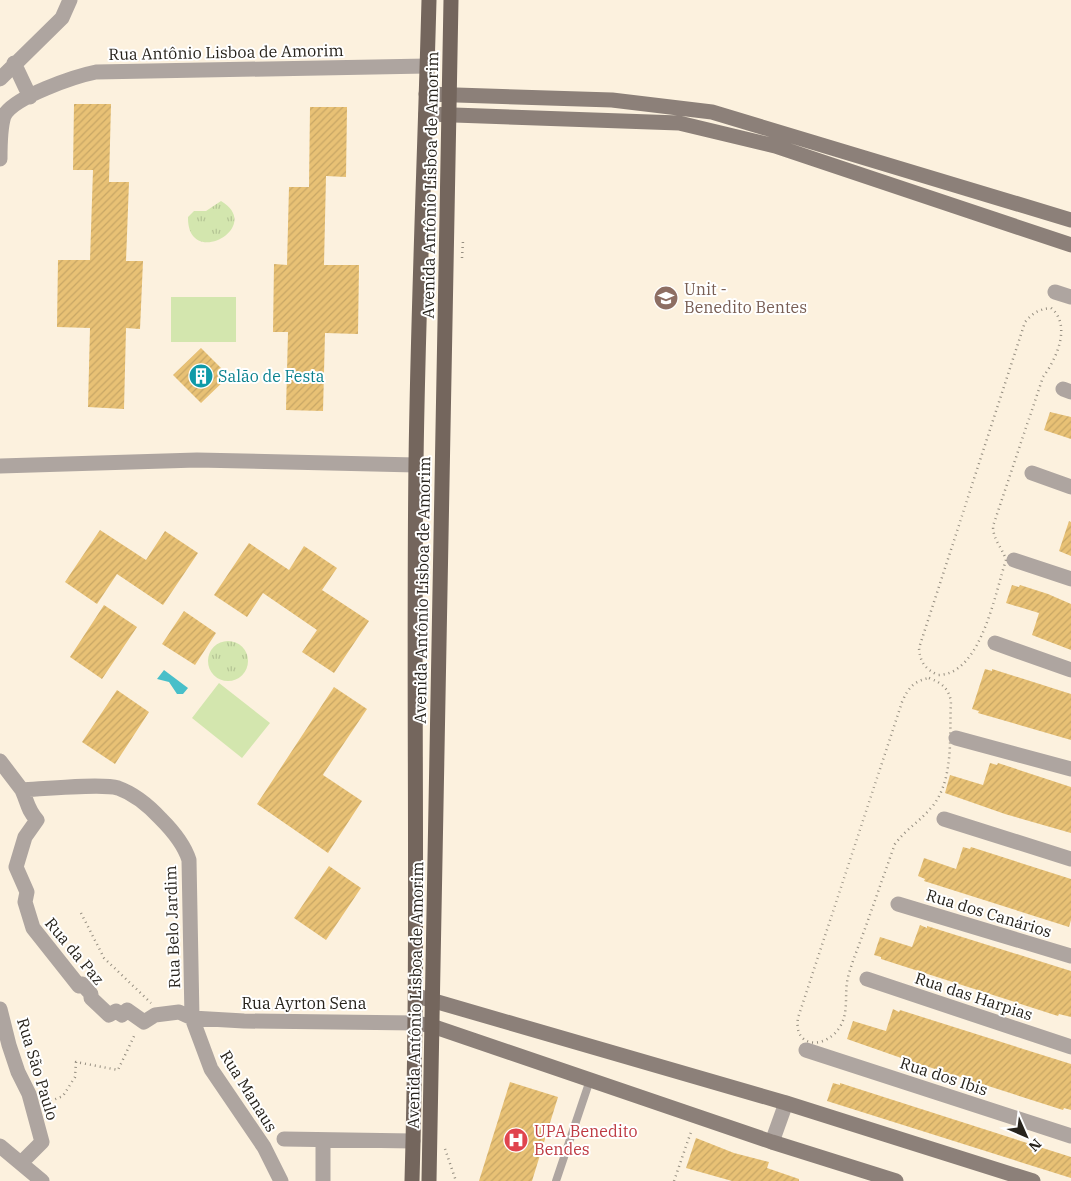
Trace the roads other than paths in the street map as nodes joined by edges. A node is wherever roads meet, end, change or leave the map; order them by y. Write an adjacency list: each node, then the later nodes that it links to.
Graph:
1 (70, 0): 4 (street)
2 (429, 0): 5 (main road, Avenida Antônio Lisboa de Amorim)
3 (451, 0): 8 (main road, Avenida Antônio Lisboa de Amorim)
4 (14, 63): 6 (street); 9 (street)
5 (427, 66): 7 (main road, Avenida Antônio Lisboa de Amorim); 9 (street, Rua Antônio Lisboa de Amorim)
6 (0, 79)
7 (426, 94): 8 (street); 10 (main road, Avenida Antônio Lisboa de Amorim)
8 (449, 95): 11 (main road, Avenida Antônio Lisboa de Amorim); 12 (street)
9 (30, 97): 13 (street)
10 (426, 114): 11 (street); 19 (main road, Avenida Antônio Lisboa de Amorim)
11 (448, 114): 12 (street); 36 (main road, Avenida Antônio Lisboa de Amorim)
12 (806, 148): 14 (street); 15 (street)
13 (0, 159)
14 (1071, 220)
15 (1071, 245)
16 (1055, 292): 17 (street)
17 (1071, 297)
18 (0, 466): 19 (street)
19 (416, 466): 35 (main road, Avenida Antônio Lisboa de Amorim)
20 (1032, 473): 21 (street)
21 (1071, 487)
22 (1014, 560): 23 (street)
23 (1071, 579)
24 (995, 643): 25 (street)
25 (1071, 670)
26 (953, 737): 28 (street)
27 (0, 761): 29 (street)
28 (1071, 769)
29 (22, 790): 38 (street, Rua Belo Jardim); 38 (street, Rua da Paz)
30 (944, 819): 31 (street)
31 (1071, 859)
32 (898, 904): 33 (street, Rua dos Canários)
33 (1071, 956)
34 (867, 979): 41 (street, Rua das Harpias)
35 (417, 996): 36 (street); 39 (main road, Avenida Antônio Lisboa de Amorim)
36 (434, 1003): 40 (main road, Avenida Antônio Lisboa de Amorim); 44 (street)
37 (0, 1009): 51 (street, Rua São Paulo)
38 (192, 1018): 39 (street, Rua Ayrton Sena); 53 (street, Rua Manaus)
39 (416, 1023): 40 (street); 48 (main road, Avenida Antônio Lisboa de Amorim)
40 (432, 1026): 43 (street); 56 (main road, Avenida Antônio Lisboa de Amorim)
41 (1071, 1047)
42 (806, 1050): 45 (street, Rua dos Ibis)
43 (590, 1080): 49 (street); 57 (lane)
44 (786, 1103): 49 (street); 59 (street)
45 (1071, 1136)
46 (284, 1139): 47 (street)
47 (323, 1140): 48 (street); 54 (street)
48 (413, 1141): 55 (main road, Avenida Antônio Lisboa de Amorim)
49 (772, 1142): 58 (street)
50 (0, 1146): 51 (street)
51 (22, 1162): 52 (street)
52 (42, 1181)
53 (281, 1181)
54 (323, 1181)
55 (412, 1181)
56 (429, 1181)
57 (556, 1181)
58 (896, 1181)
59 (1033, 1181)

